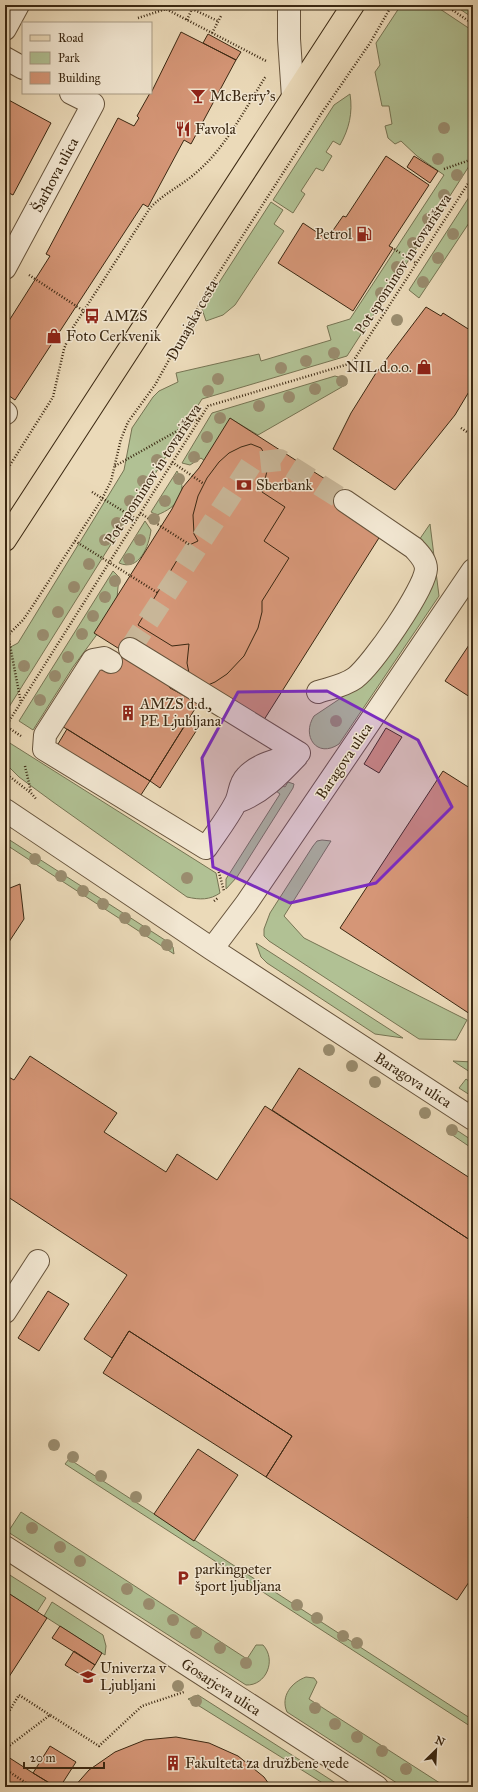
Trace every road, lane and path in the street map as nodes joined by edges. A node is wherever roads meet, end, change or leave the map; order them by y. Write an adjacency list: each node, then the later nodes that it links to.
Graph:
1 (18, 5): 11 (street)
2 (290, 5): 18 (street)
3 (353, 5): 18 (main road)
4 (392, 5): 31 (path, Dunajska cesta)
5 (444, 5): 10 (path)
6 (221, 16): 9 (path)
7 (138, 18): 8 (path)
8 (186, 20): 9 (path); 12 (path)
9 (218, 22): 12 (path)
10 (473, 24)
11 (5, 29)
12 (212, 33): 14 (path)
13 (5, 58): 15 (street)
14 (268, 65)
15 (22, 67)
16 (269, 70): 25 (path)
17 (73, 94): 23 (street, Šarhova ulica)
18 (293, 98): 39 (main road)
19 (473, 159): 20 (path)
20 (444, 169)
21 (473, 176): 24 (path, Pot spominov in tovarištva)
22 (394, 249): 24 (path)
23 (6, 263): 25 (path)
24 (416, 264): 27 (path, Pot spominov in tovarištva)
25 (84, 311): 26 (path); 32 (path)
26 (96, 319)
27 (201, 417): 30 (path, Pot spominov in tovarištva); 31 (path)
28 (461, 428): 29 (path)
29 (473, 436)
30 (172, 462): 33 (path); 37 (path, Pot spominov in tovarištva)
31 (115, 466): 35 (path, Dunajska cesta)
32 (5, 473)
33 (204, 484)
34 (92, 492): 35 (path)
35 (102, 499): 38 (path); 40 (path, Dunajska cesta)
36 (345, 502): 49 (street)
37 (140, 513): 38 (path, Pot spominov in tovarištva); 41 (path)
38 (136, 519): 42 (path, Pot spominov in tovarištva)
39 (5, 540)
40 (75, 541): 42 (path); 45 (path, Dunajska cesta)
41 (190, 545)
42 (110, 562): 44 (path); 50 (path, Pot spominov in tovarištva)
43 (473, 570): 61 (street, Baragova ulica)
44 (158, 593)
45 (8, 635): 46 (path, Dunajska cesta); 50 (path)
46 (5, 638)
47 (130, 649): 52 (street)
48 (111, 662): 57 (street)
49 (318, 692)
50 (21, 703): 51 (path, Pot spominov in tovarištva)
51 (6, 726)
52 (299, 753): 55 (street); 55 (street)
53 (5, 773): 54 (path)
54 (31, 793)
55 (237, 802): 57 (street)
56 (5, 810): 61 (street, Baragova ulica)
57 (206, 848): 58 (path)
58 (225, 894)
59 (219, 898): 60 (path)
60 (214, 901)
61 (212, 949): 62 (street, Baragova ulica)
62 (473, 1119)
63 (38, 1261): 64 (street)
64 (5, 1312)
65 (5, 1547): 66 (street, Gosarjeva ulica)
66 (215, 1682): 67 (path); 72 (street, Gosarjeva ulica)
67 (50, 1716): 68 (path); 69 (path)
68 (5, 1718)
69 (5, 1749)
70 (5, 1769): 71 (path)
71 (32, 1787)
72 (378, 1787)

